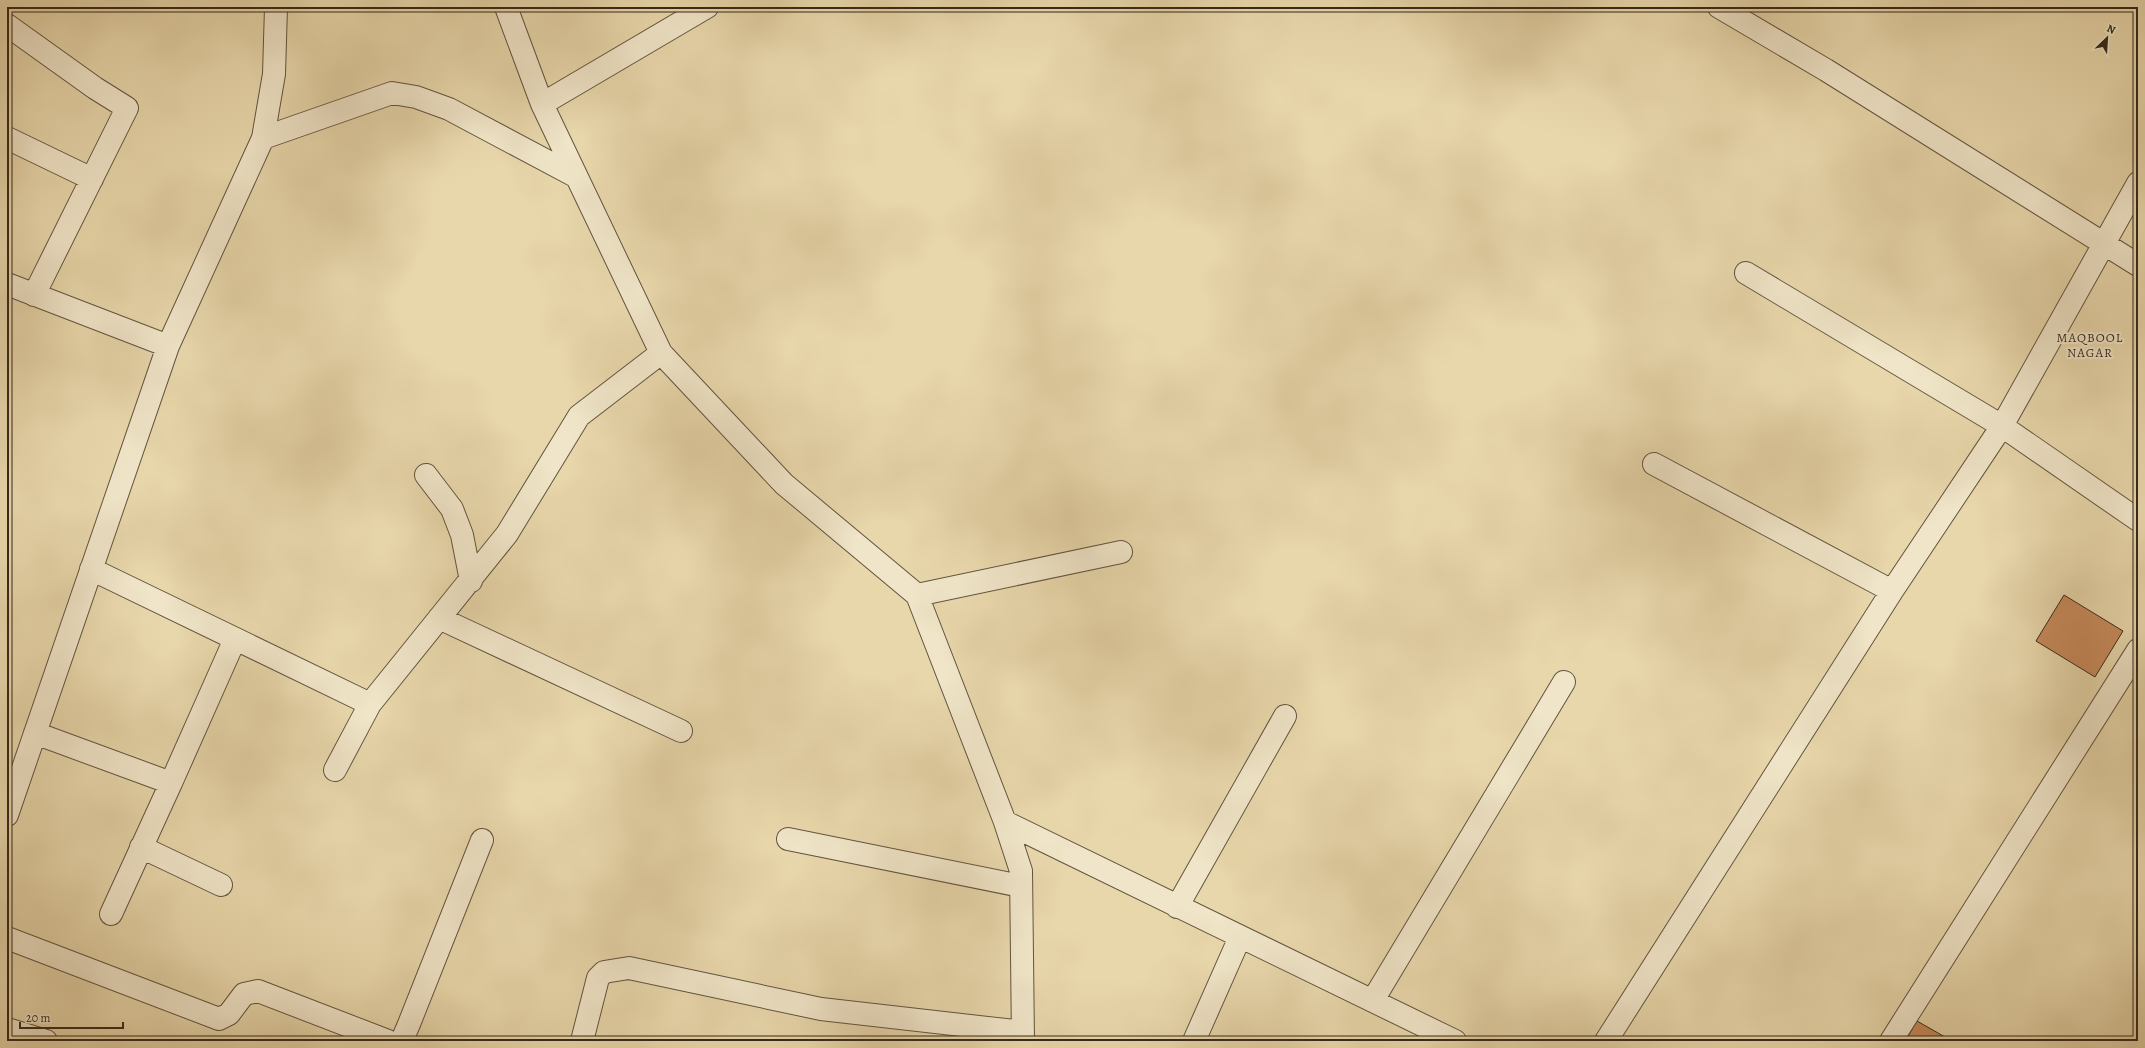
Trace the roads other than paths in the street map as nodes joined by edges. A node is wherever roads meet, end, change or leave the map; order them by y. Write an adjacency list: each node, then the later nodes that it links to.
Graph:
1 (276, 7): 8 (street)
2 (506, 7): 6 (street)
3 (707, 7): 6 (street)
4 (1719, 7): 12 (street)
5 (7, 25): 10 (street)
6 (542, 104): 9 (street)
7 (7, 138): 10 (street)
8 (263, 138): 9 (street); 17 (street)
9 (575, 176): 18 (street)
10 (92, 179): 16 (street)
11 (2138, 183): 12 (street)
12 (2105, 245): 13 (street); 19 (street)
13 (2138, 265)
14 (1746, 273): 19 (street)
15 (7, 284): 16 (street)
16 (34, 295): 17 (street)
17 (168, 346): 24 (street)
18 (661, 353): 25 (street); 27 (street)
19 (2002, 426): 22 (street); 26 (street)
20 (1654, 464): 26 (street)
21 (426, 475): 25 (street)
22 (2138, 520)
23 (1121, 552): 27 (street)
24 (91, 569): 29 (street); 35 (street)
25 (471, 581): 28 (street)
26 (1892, 591): 58 (street)
27 (917, 595): 39 (street)
28 (439, 618): 32 (street); 34 (street)
29 (235, 639): 32 (street); 37 (street)
30 (2138, 650): 59 (street)
31 (1564, 682): 49 (street)
32 (370, 704): 36 (street)
33 (1285, 716): 45 (street)
34 (680, 731)
35 (35, 733): 37 (street); 38 (street)
36 (335, 770)
37 (171, 783): 42 (street)
38 (7, 815)
39 (1005, 822): 44 (street); 45 (street)
40 (788, 839): 44 (street)
41 (482, 840): 54 (street)
42 (141, 847): 43 (street); 46 (street)
43 (221, 885)
44 (1021, 886): 51 (street)
45 (1177, 907): 47 (street)
46 (111, 914)
47 (1240, 937): 49 (street); 56 (street)
48 (7, 938): 53 (street)
49 (1373, 1000): 57 (street)
50 (7, 1029): 52 (street)
51 (1023, 1036): 55 (street)
52 (46, 1041)
53 (388, 1041)
54 (400, 1041)
55 (582, 1041)
56 (1194, 1041)
57 (1455, 1041)
58 (1606, 1041)
59 (1891, 1041)

